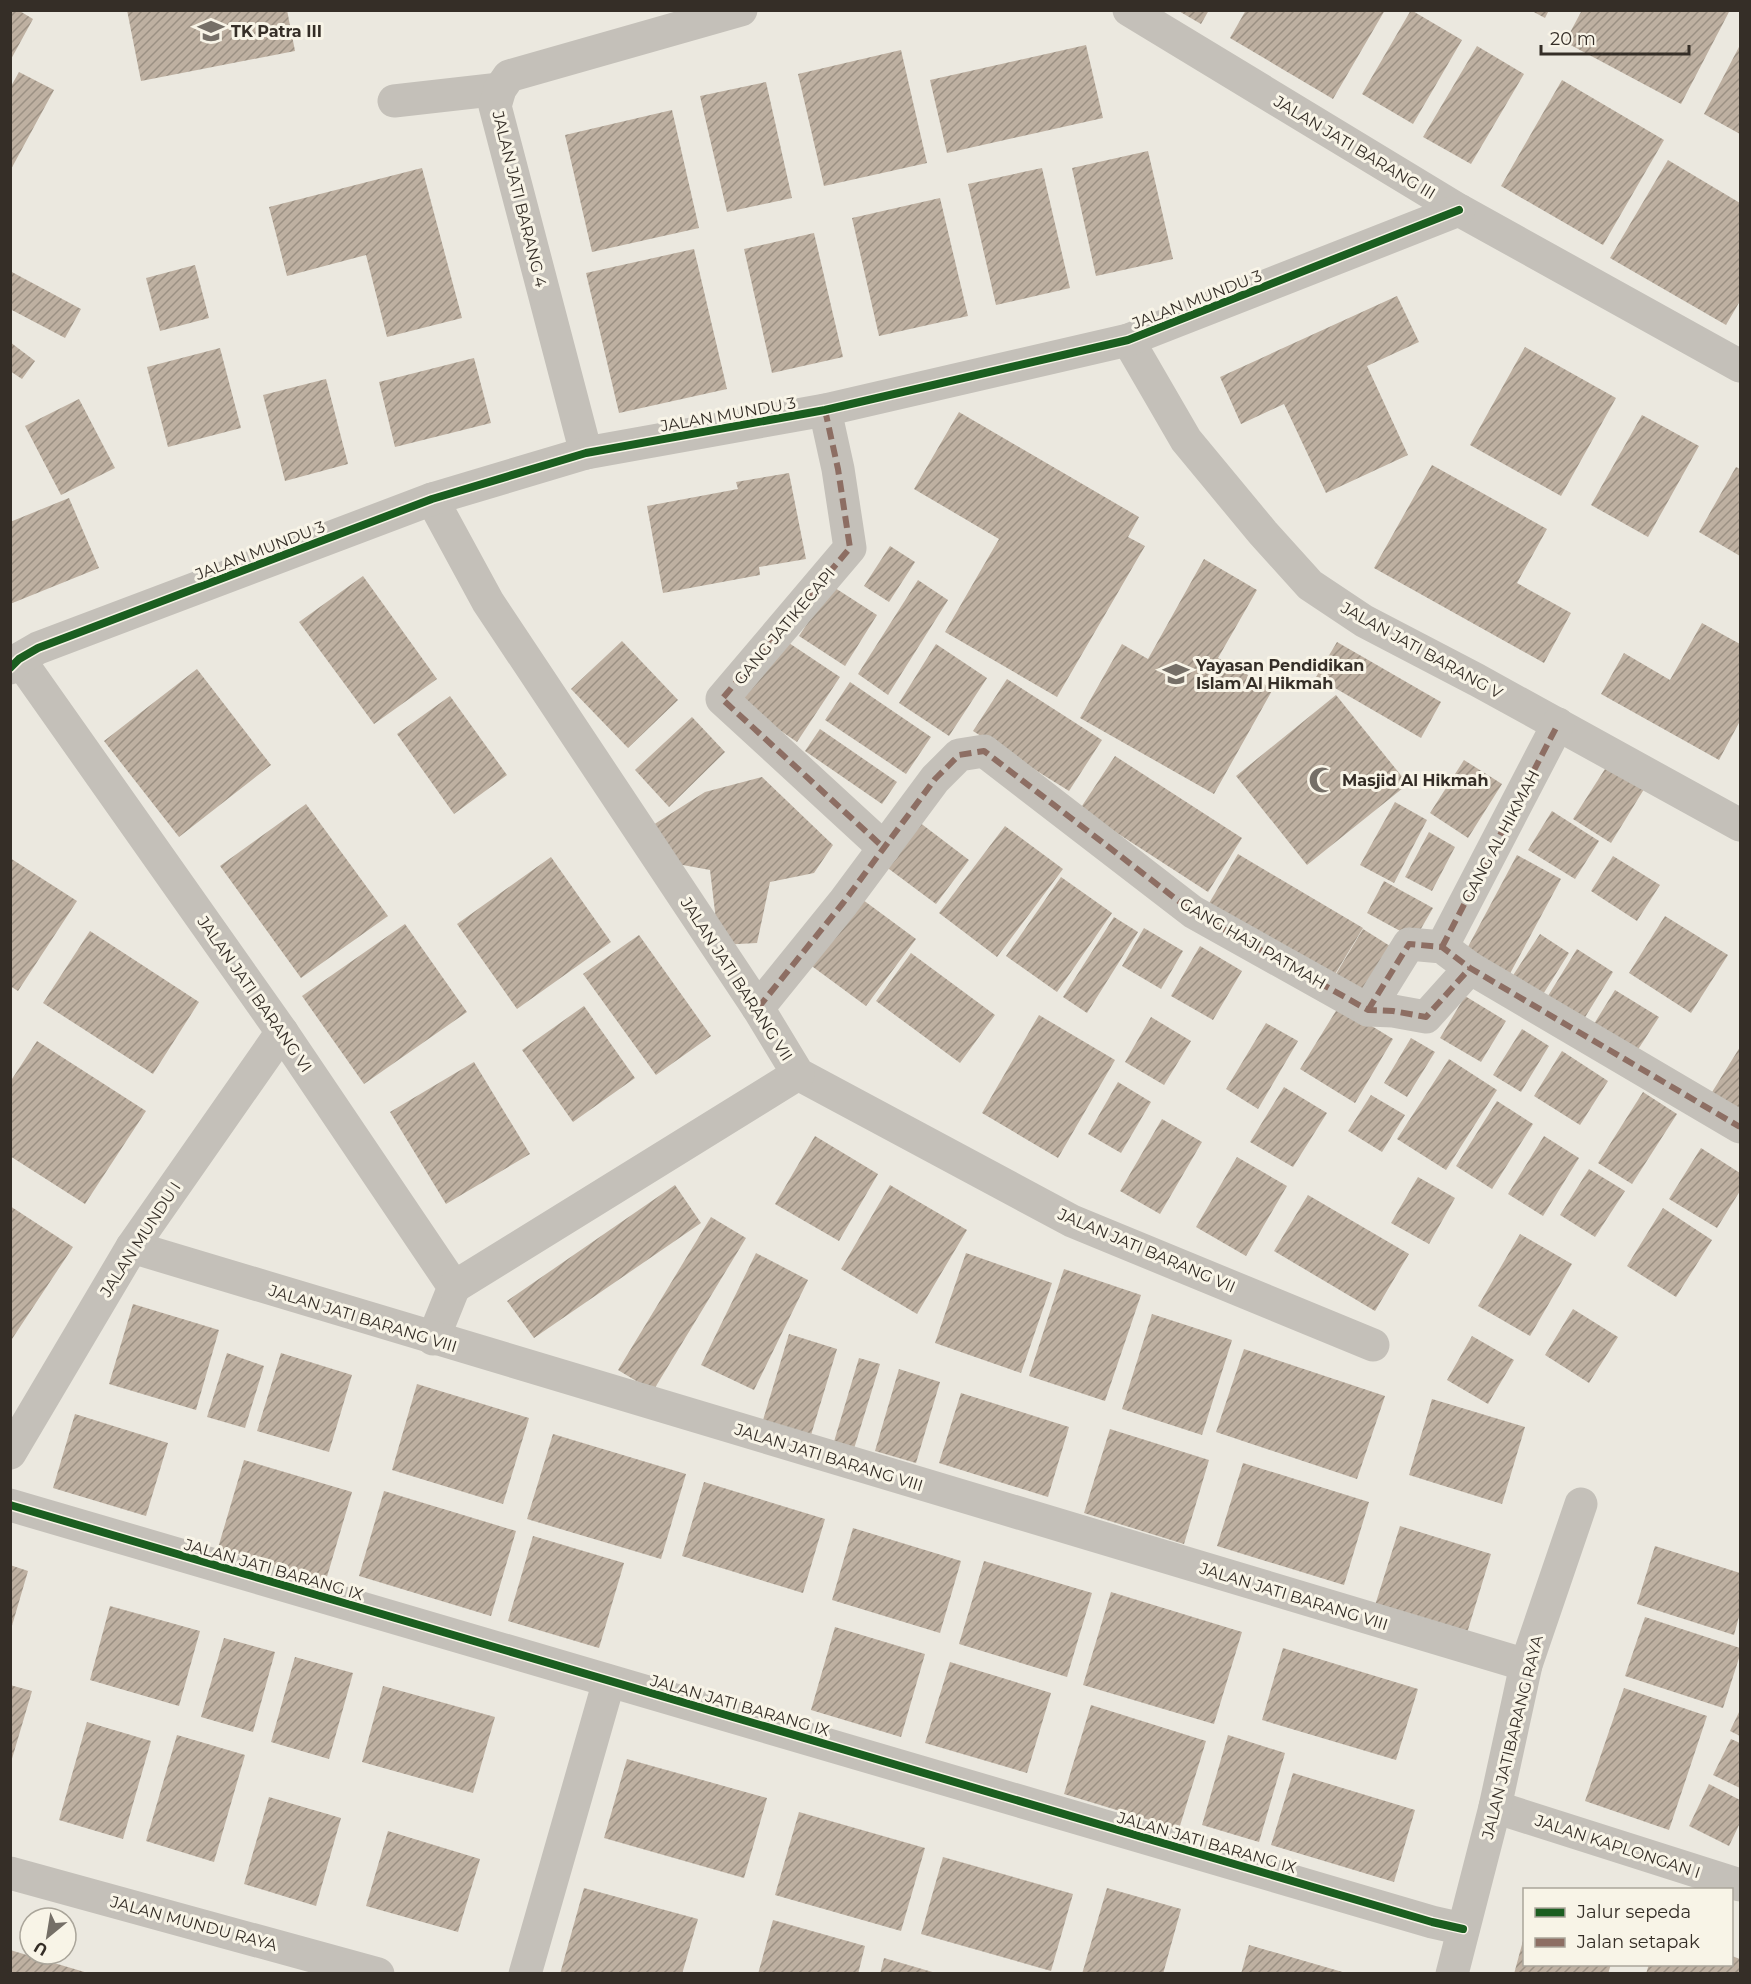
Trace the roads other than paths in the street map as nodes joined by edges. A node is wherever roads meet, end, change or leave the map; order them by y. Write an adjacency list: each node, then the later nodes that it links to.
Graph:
1 (741, 10): 3 (street, JALAN JATI BARANG 4)
2 (1129, 10): 5 (street, JALAN JATI BARANG III)
3 (500, 88): 4 (street); 9 (street, JALAN JATI BARANG 4)
4 (394, 100)
5 (1460, 210): 6 (street, JALAN MUNDU 3); 7 (street, JALAN JATI BARANG III)
6 (1128, 340): 8 (street, JALAN MUNDU 3); 12 (street, JALAN JATI BARANG V)
7 (1740, 366)
8 (825, 410): 9 (street, JALAN MUNDU 3); 14 (street, GANG JATIKECAPI)
9 (586, 453): 10 (street, JALAN MUNDU 3)
10 (432, 499): 11 (street, JALAN MUNDU 3); 17 (street, JALAN JATI BARANG VII)
11 (15, 663): 19 (street, JALAN JATI BARANG VI)
12 (1558, 724): 13 (street, JALAN JATI BARANG V); 15 (street, GANG AL HIKMAH)
13 (1740, 825)
14 (884, 848): 17 (street, GANG HAJI PATMAH); 18 (street, GANG HAJI PATMAH)
15 (1442, 947): 16 (street); 18 (street)
16 (1470, 968): 18 (street, GANG HAJI PATMAH); 21 (street)
17 (758, 1008): 20 (street, JALAN JATI BARANG VII)
18 (1368, 1010)
19 (282, 1032): 22 (street, JALAN MUNDU I); 23 (street, JALAN JATI BARANG VI)
20 (798, 1074): 23 (street); 25 (street, JALAN JATI BARANG VII)
21 (1740, 1127)
22 (132, 1247): 24 (street, JALAN JATI BARANG VIII); 26 (street, JALAN MUNDU I)
23 (454, 1287): 24 (street)
24 (433, 1339): 29 (street, JALAN JATI BARANG VIII)
25 (1373, 1345)
26 (10, 1453)
27 (1581, 1504): 29 (street, JALAN JATIBARANG RAYA)
28 (10, 1505): 30 (street, JALAN JATI BARANG IX)
29 (1526, 1665): 31 (street, JALAN JATIBARANG RAYA)
30 (609, 1681): 34 (street, JALAN JATI BARANG IX); 36 (street)
31 (1495, 1807): 33 (street, JALAN KAPLONGAN I); 34 (street, JALAN JATIBARANG RAYA)
32 (10, 1873): 35 (street, JALAN MUNDU RAYA)
33 (1740, 1885)
34 (1463, 1929): 37 (street, JALAN JATIBARANG RAYA)
35 (365, 1972)
36 (525, 1974)
37 (1452, 1974)

